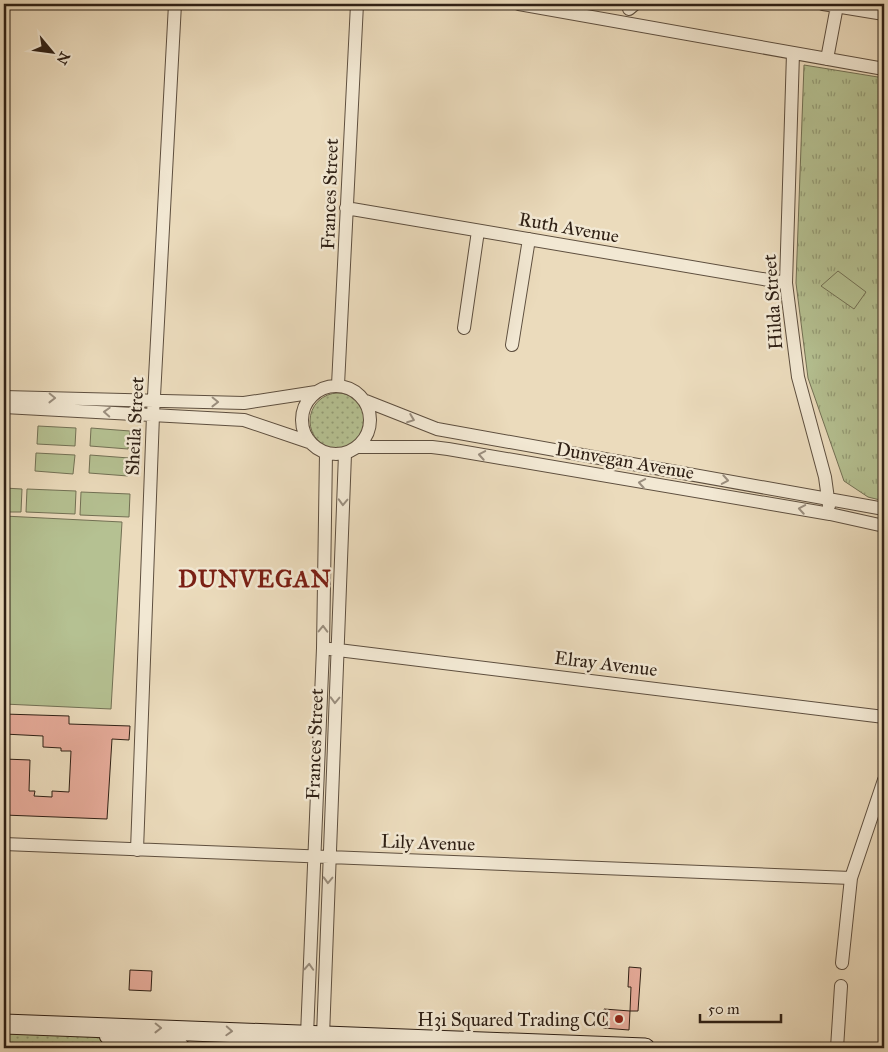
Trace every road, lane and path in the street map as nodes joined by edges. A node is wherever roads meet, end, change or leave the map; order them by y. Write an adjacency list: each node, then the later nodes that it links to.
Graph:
1 (175, 4): 19 (street, Sheila Street)
2 (357, 4): 10 (street, Frances Street)
3 (519, 4): 7 (street)
4 (823, 4): 5 (street)
5 (838, 6): 6 (street); 8 (street)
6 (884, 14)
7 (793, 53): 8 (street); 13 (street, Hilda Street)
8 (828, 59): 9 (street)
9 (884, 69)
10 (346, 208): 11 (street, Ruth Avenue); 16 (street, Frances Street)
11 (478, 231): 12 (street, Ruth Avenue); 14 (street)
12 (529, 240): 13 (street, Ruth Avenue); 15 (street)
13 (786, 283): 37 (street, Hilda Street)
14 (464, 328)
15 (512, 345)
16 (338, 385): 17 (street); 20 (street)
17 (316, 392): 21 (street); 26 (street)
18 (4, 397): 19 (street, one-way to 19)
19 (154, 400): 21 (street, one-way to 21); 23 (street, Sheila Street)
20 (366, 401): 25 (street, Dunvegan Avenue, one-way to 25); 28 (street)
21 (244, 403): 24 (street)
22 (4, 407): 23 (street, one-way to 22)
23 (153, 415): 24 (street); 46 (street, Sheila Street)
24 (244, 420): 26 (street)
25 (437, 430): 27 (street, Dunvegan Avenue); 29 (street)
26 (309, 442): 30 (street)
27 (515, 443): 32 (street, Dunvegan Avenue); 33 (street)
28 (358, 447): 29 (street, Dunvegan Avenue); 31 (street)
29 (432, 447): 33 (street, Dunvegan Avenue, one-way to 29)
30 (326, 453): 31 (street); 41 (street, Frances Street, one-way to 30)
31 (345, 454): 42 (street, Frances Street, one-way to 42)
32 (601, 458): 34 (street, Dunvegan Avenue); 35 (street)
33 (511, 460): 35 (street, Dunvegan Avenue)
34 (678, 472): 36 (street); 37 (street, Dunvegan Avenue, one-way to 37)
35 (598, 475): 36 (street, Dunvegan Avenue, one-way to 35)
36 (675, 488): 39 (street, Dunvegan Avenue, one-way to 36)
37 (829, 500): 38 (street, Dunvegan Avenue); 39 (street, Hilda Street)
38 (884, 508)
39 (830, 514): 40 (street, Dunvegan Avenue)
40 (884, 526)
41 (322, 648): 42 (street, Elray Avenue); 47 (street, Frances Street)
42 (336, 650): 43 (street, Elray Avenue); 48 (street, Frances Street, one-way to 48)
43 (884, 717)
44 (884, 780): 49 (street)
45 (4, 844): 46 (street, Lily Avenue)
46 (137, 850): 47 (street, Lily Avenue)
47 (315, 856): 48 (street, Lily Avenue); 54 (street, Frances Street, one-way to 47)
48 (329, 857): 49 (street, Lily Avenue); 54 (street, Frances Street, one-way to 54)
49 (851, 878): 50 (street)
50 (842, 963)
51 (841, 986): 58 (street)
52 (4, 1024): 53 (main road)
53 (74, 1026): 54 (main road, one-way to 54); 56 (main road)
54 (315, 1042): 55 (main road)
55 (414, 1043): 57 (main road)
56 (180, 1048)
57 (645, 1048)
58 (837, 1048)

